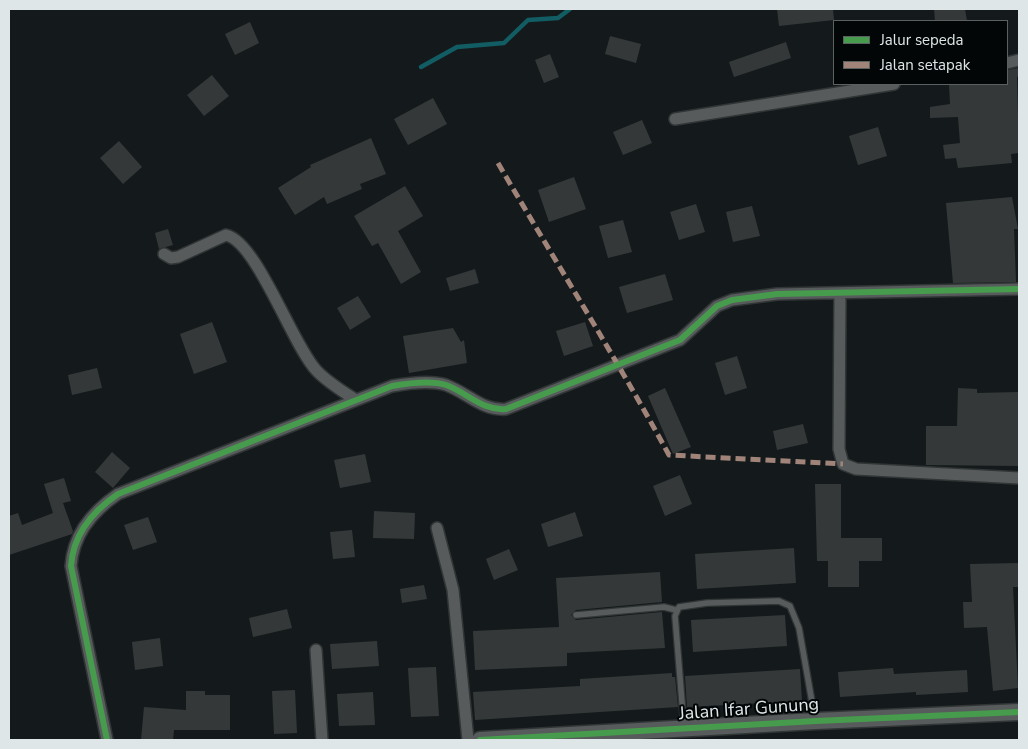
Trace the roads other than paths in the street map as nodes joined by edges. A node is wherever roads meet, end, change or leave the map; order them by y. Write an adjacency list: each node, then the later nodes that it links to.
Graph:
1 (888, 85): 2 (street)
2 (675, 119)
3 (164, 254): 6 (street)
4 (1019, 289): 5 (street)
5 (840, 293): 6 (street); 7 (street)
6 (356, 400): 16 (street)
7 (1019, 478)
8 (437, 528): 18 (street)
9 (676, 610): 10 (lane); 13 (lane); 14 (lane)
10 (576, 615)
11 (316, 650): 17 (street)
12 (1019, 712): 13 (street, Jalan Ifar Gunung)
13 (816, 721): 14 (street, Jalan Ifar Gunung)
14 (684, 729): 15 (street, Jalan Ifar Gunung)
15 (518, 739): 19 (street, Jalan Ifar Gunung)
16 (106, 740)
17 (322, 740)
18 (468, 740)
19 (480, 740)

